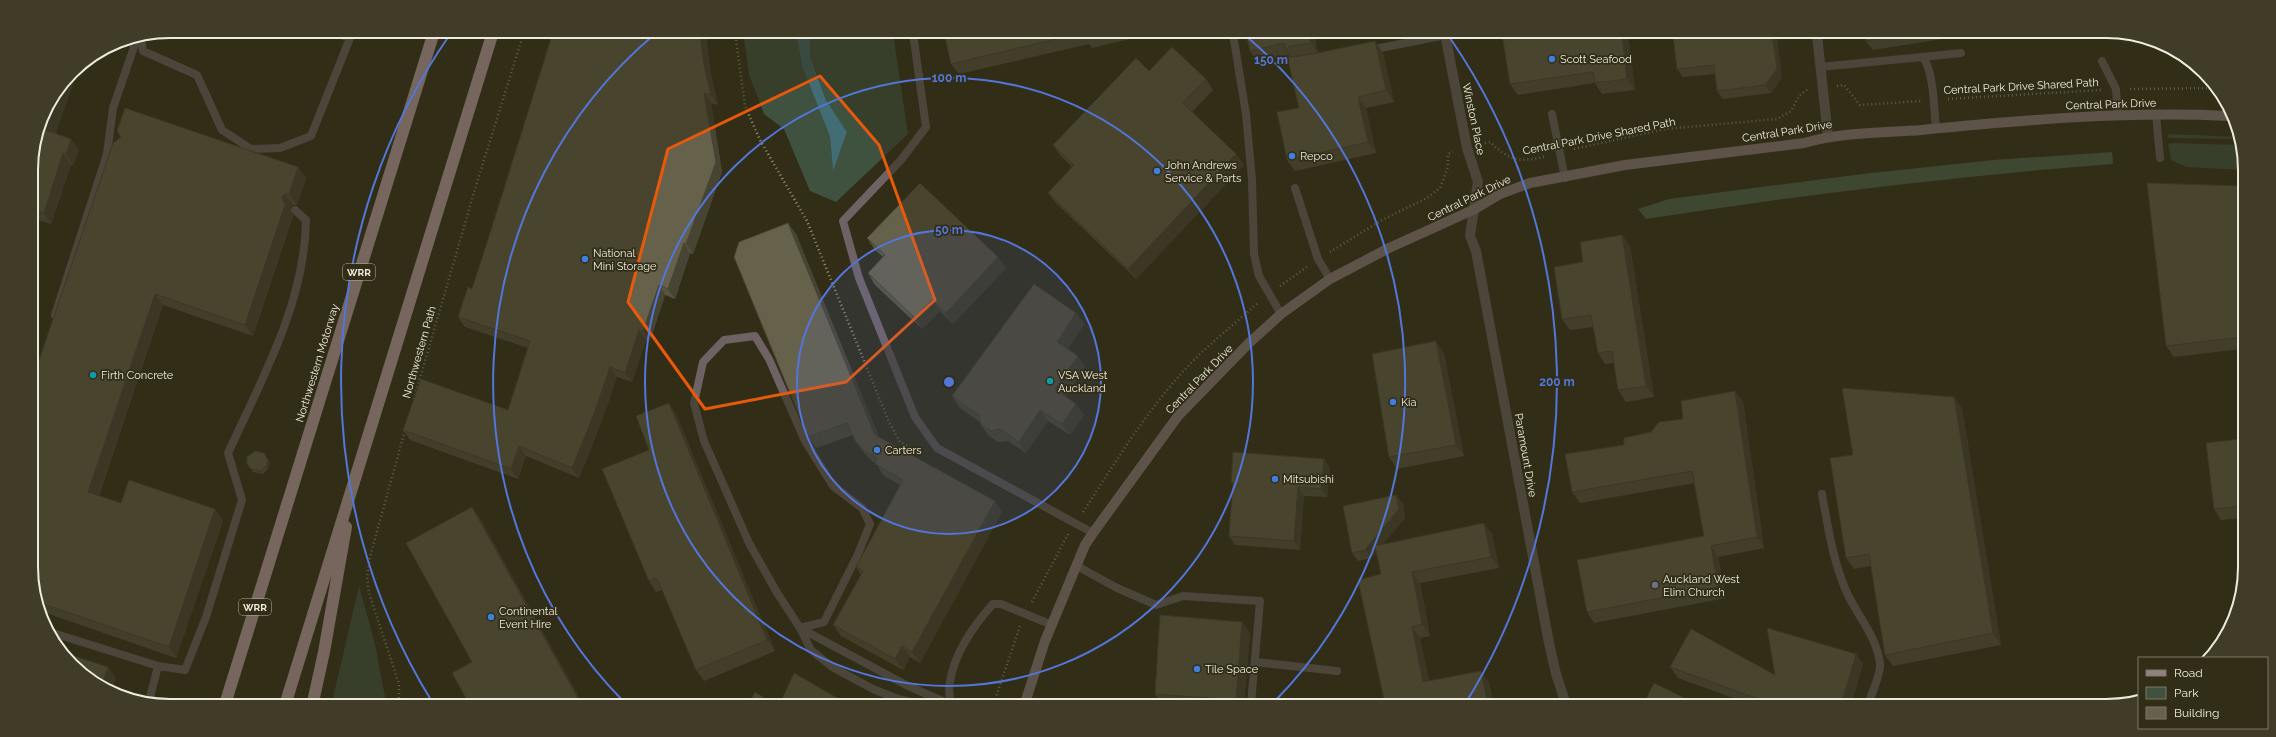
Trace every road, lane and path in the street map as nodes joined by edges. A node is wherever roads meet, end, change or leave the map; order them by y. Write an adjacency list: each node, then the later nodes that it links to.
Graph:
1 (350, 38): 10 (lane)
2 (432, 38): 55 (highway, Northwestern Motorway / WRR)
3 (491, 38): 44 (highway)
4 (522, 38): 42 (path, Northwestern Path)
5 (914, 38): 46 (lane)
6 (1234, 38): 40 (lane)
7 (1426, 38): 12 (lane)
8 (1446, 38): 37 (street, Winston Place)
9 (1817, 38): 16 (street)
10 (142, 42)
11 (135, 43): 32 (lane)
12 (1358, 52)
13 (1961, 53): 14 (lane)
14 (1922, 57): 16 (lane); 21 (lane)
15 (2102, 61): 19 (lane)
16 (1820, 67): 27 (street)
17 (1837, 86): 21 (path, Central Park Drive Shared Path)
18 (2209, 88): 19 (path, Central Park Drive Shared Path)
19 (2116, 89): 21 (path, Central Park Drive Shared Path); 24 (lane)
20 (1806, 90): 31 (path, Central Park Drive Shared Path)
21 (1933, 100): 26 (lane)
22 (1552, 114): 31 (lane)
23 (2156, 114): 24 (main road, Central Park Drive); 25 (main road, Central Park Drive); 34 (lane)
24 (2118, 115): 26 (main road, Central Park Drive)
25 (2226, 116)
26 (1936, 128): 27 (main road, Central Park Drive)
27 (1828, 136): 35 (main road, Central Park Drive)
28 (1484, 143): 31 (path, Central Park Drive Shared Path)
29 (123, 147): 32 (lane)
30 (1453, 152): 33 (path)
31 (1561, 152): 35 (lane)
32 (107, 154): 41 (lane)
33 (1448, 154)
34 (2160, 158)
35 (1565, 178): 37 (main road, Central Park Drive)
36 (1295, 188): 39 (lane)
37 (1475, 209): 39 (main road, Central Park Drive); 64 (street, Paramount Drive)
38 (295, 210): 52 (lane)
39 (1330, 279): 40 (main road, Central Park Drive)
40 (1281, 314): 46 (main road, Central Park Drive)
41 (52, 324)
42 (413, 403)
43 (406, 426): 58 (path)
44 (356, 474): 56 (highway); 57 (highway)
45 (1822, 494): 65 (lane)
46 (1093, 533): 47 (main road, Central Park Drive)
47 (1077, 566): 48 (main road, Central Park Drive); 51 (lane)
48 (1052, 625): 61 (lane); 62 (main road, Central Park Drive)
49 (800, 628): 49 (lane); 59 (lane); 60 (lane)
50 (57, 634): 52 (lane)
51 (1255, 662): 53 (lane); 63 (lane)
52 (158, 666): 54 (lane)
53 (1337, 671)
54 (150, 697)
55 (227, 699)
56 (287, 699)
57 (314, 699)
58 (399, 699)
59 (898, 699)
60 (939, 699)
61 (949, 699)
62 (1026, 699)
63 (1251, 699)
64 (1564, 699)
65 (1870, 699)

